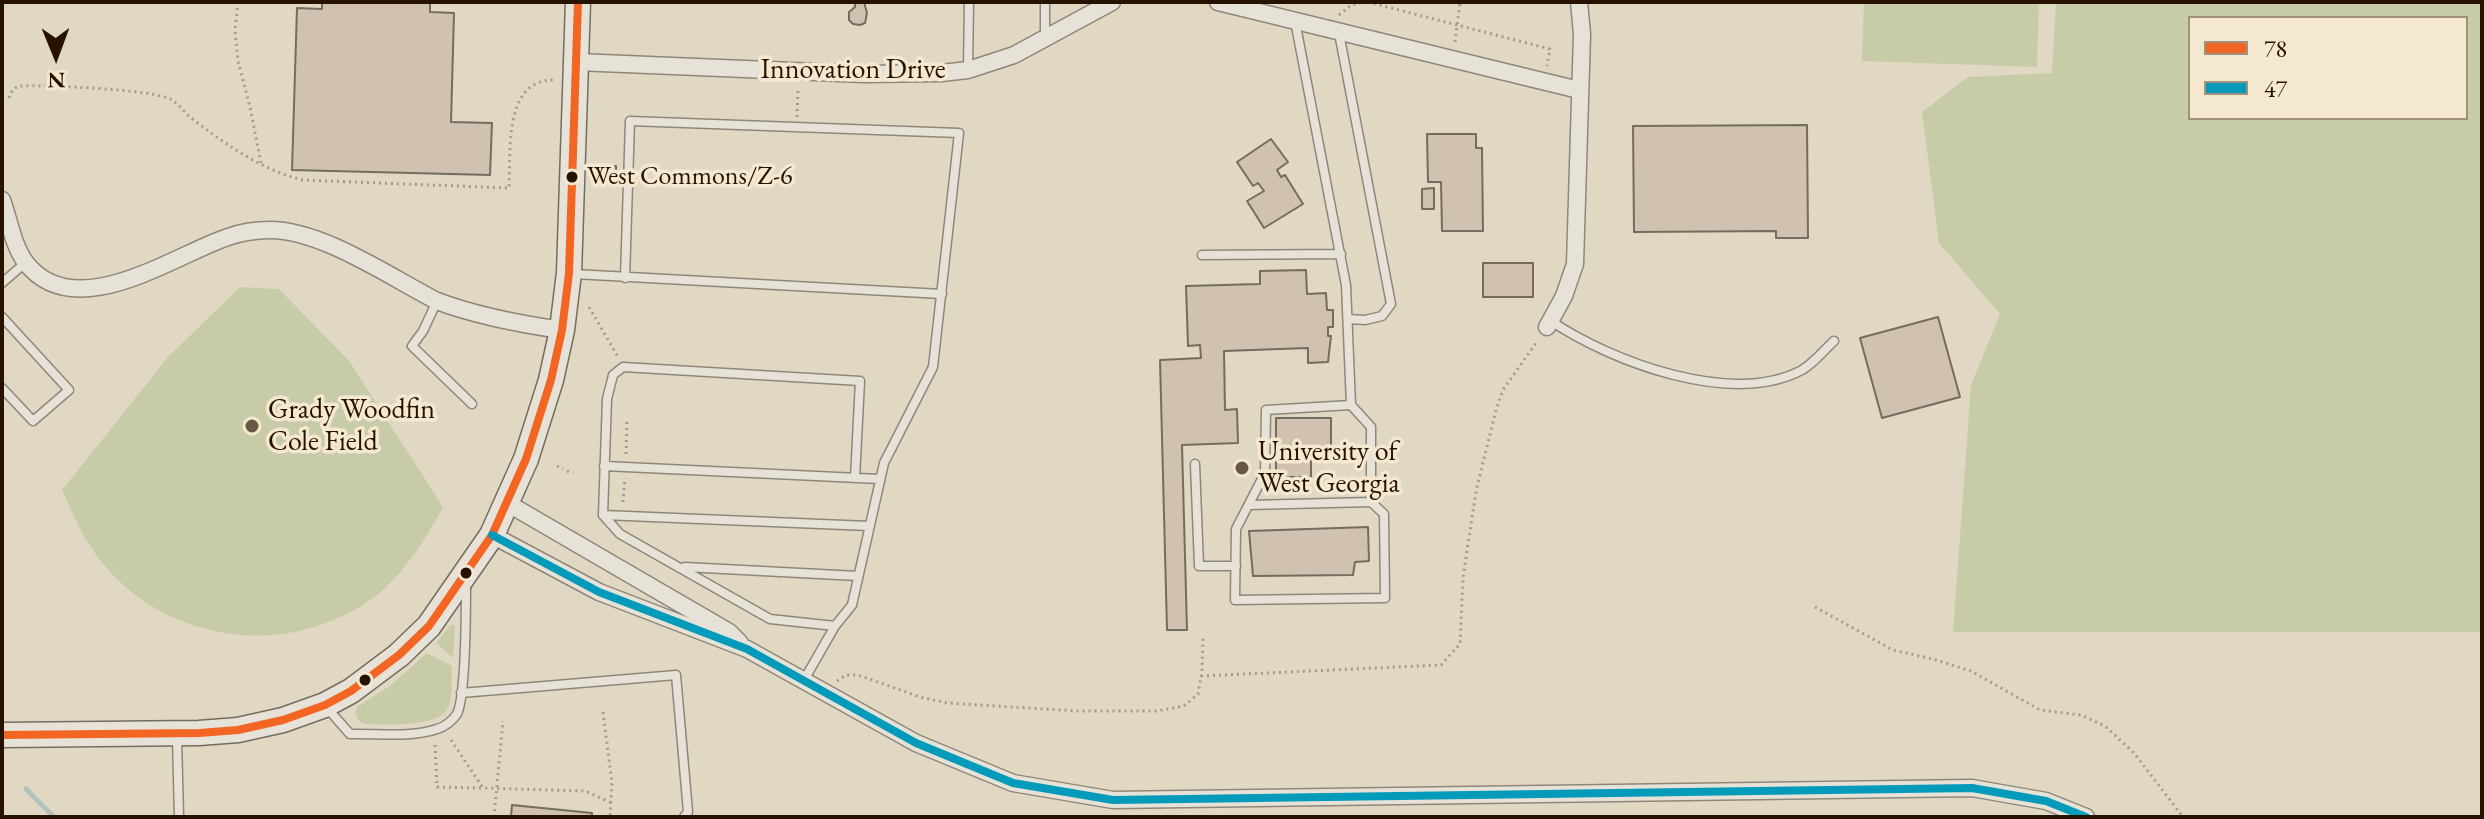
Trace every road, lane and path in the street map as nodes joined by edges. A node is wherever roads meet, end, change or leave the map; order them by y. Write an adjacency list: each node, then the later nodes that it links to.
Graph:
1 (238, 2): 23 (path)
2 (578, 2): 15 (street)
3 (969, 2): 16 (lane)
4 (1045, 2): 13 (lane)
5 (1112, 2): 13 (street, Innovation Drive)
6 (1218, 2): 10 (street)
7 (1366, 2): 11 (path); 12 (path)
8 (1460, 2): 11 (path)
9 (1579, 2): 20 (street)
10 (1295, 21): 12 (street); 25 (lane)
11 (1458, 24): 14 (path); 18 (path)
12 (1337, 25): 14 (street); 35 (lane)
13 (1045, 40): 16 (street, Innovation Drive)
14 (1453, 59): 18 (street)
15 (577, 62): 16 (street, Innovation Drive); 28 (street)
16 (968, 70)
17 (557, 79): 23 (path)
18 (1544, 81): 20 (street)
19 (798, 84): 22 (path)
20 (1579, 90): 36 (street)
21 (9, 98): 23 (path)
22 (797, 101)
23 (261, 165)
24 (2, 200): 27 (street)
25 (1341, 254): 26 (lane); 35 (lane)
26 (1202, 255)
27 (26, 263): 30 (lane); 32 (street)
28 (569, 273): 29 (lane); 37 (street)
29 (625, 278): 31 (lane); 31 (lane)
30 (2, 283)
31 (942, 294): 48 (lane)
32 (437, 301): 37 (street); 41 (lane)
33 (589, 307): 39 (path)
34 (2, 317): 40 (lane)
35 (1348, 319): 42 (lane)
36 (1548, 324): 38 (lane); 63 (path)
37 (562, 330): 50 (street)
38 (1834, 341)
39 (623, 367): 45 (lane); 47 (lane)
40 (2, 388)
41 (472, 404)
42 (1351, 405): 49 (lane); 51 (lane)
43 (1195, 464): 55 (lane)
44 (557, 466): 46 (path)
45 (604, 466): 47 (lane); 52 (lane)
46 (573, 473)
47 (855, 478): 48 (lane)
48 (880, 479): 53 (lane)
49 (1371, 502): 51 (lane); 55 (lane)
50 (507, 503): 54 (street); 62 (street)
51 (1249, 505): 55 (lane)
52 (603, 515): 53 (lane); 56 (lane)
53 (869, 526): 58 (lane)
54 (492, 535): 57 (street); 62 (street)
55 (1236, 566)
56 (680, 567): 58 (lane); 60 (lane)
57 (466, 573): 66 (lane); 67 (street)
58 (858, 576): 60 (lane)
59 (1815, 607): 82 (path)
60 (835, 626): 64 (lane)
61 (1203, 635): 63 (path)
62 (747, 649): 64 (street)
63 (1201, 676): 65 (path)
64 (804, 681): 81 (street)
65 (836, 681)
66 (461, 693): 67 (lane); 80 (lane)
67 (325, 705): 70 (street)
68 (603, 712): 76 (path)
69 (503, 721): 75 (path)
70 (177, 734): 71 (street); 77 (lane)
71 (2, 735)
72 (451, 740): 74 (path)
73 (435, 745): 74 (path)
74 (483, 788): 75 (path)
75 (498, 788): 76 (path); 78 (path)
76 (612, 803): 79 (path)
77 (179, 817)
78 (494, 817)
79 (610, 817)
80 (684, 817)
81 (2086, 817)
82 (2183, 817)

